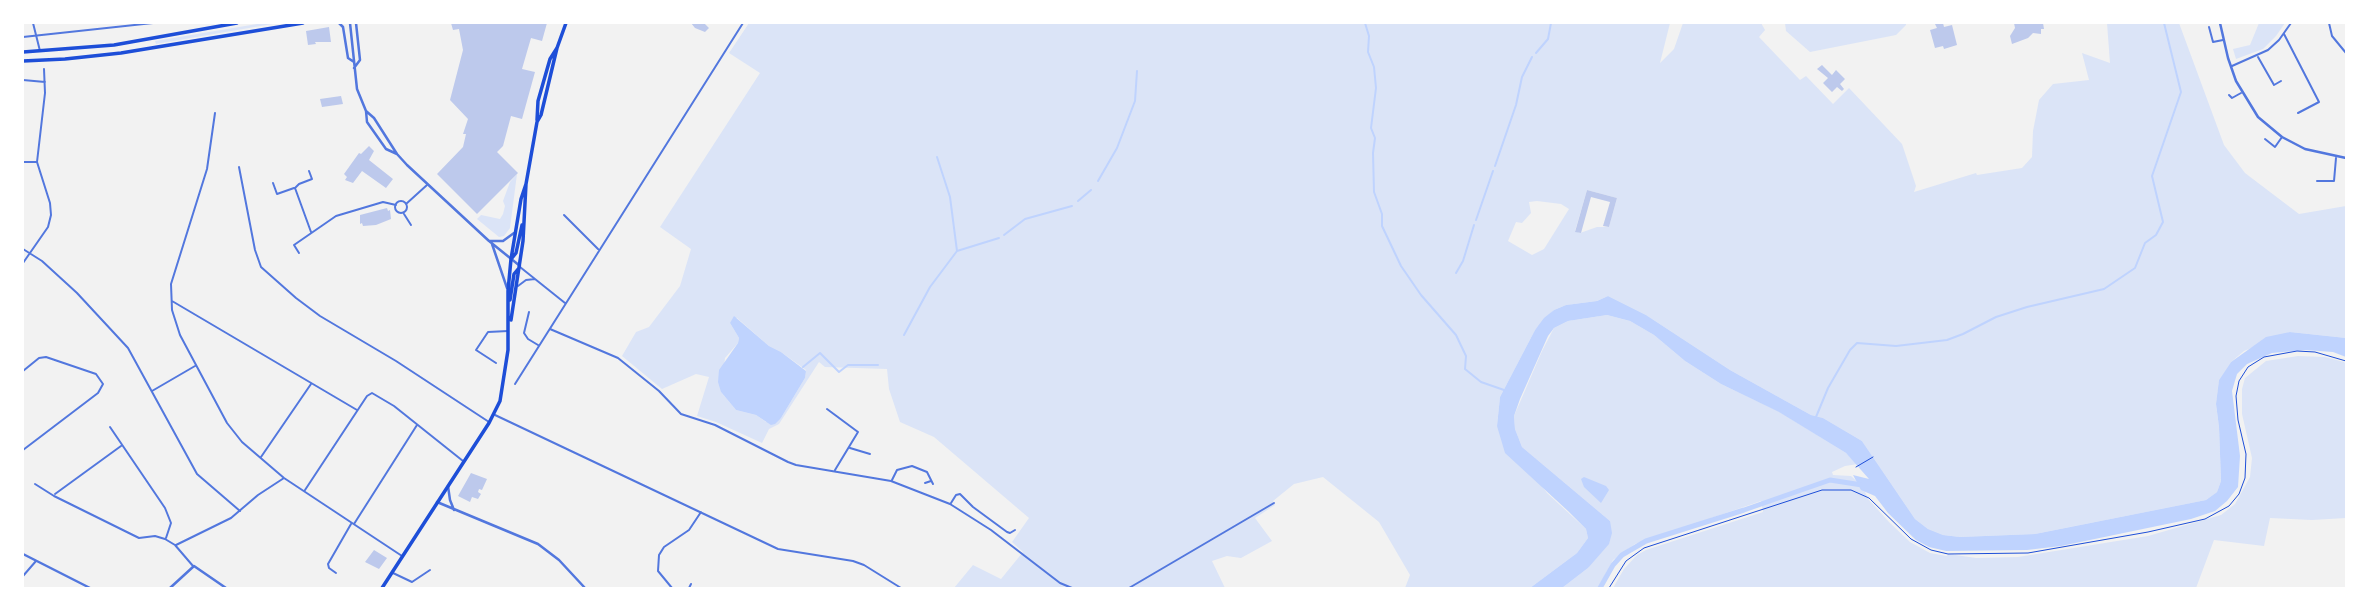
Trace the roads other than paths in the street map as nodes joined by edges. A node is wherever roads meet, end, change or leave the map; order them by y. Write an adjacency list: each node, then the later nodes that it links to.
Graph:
1 (33, 23): 17 (street)
2 (153, 23): 17 (street)
3 (237, 23): 21 (main road)
4 (303, 23): 25 (main road)
5 (339, 23): 26 (street)
6 (350, 23): 26 (street)
7 (356, 23): 15 (street)
8 (362, 23): 15 (street)
9 (566, 23): 50 (main road)
10 (743, 23): 62 (street)
11 (2220, 23): 19 (street)
12 (2291, 23): 16 (street)
13 (2329, 23): 22 (street)
14 (2209, 27): 19 (street)
15 (357, 30): 28 (street)
16 (2284, 34): 23 (street); 37 (street)
17 (37, 36): 18 (street); 21 (street)
18 (23, 37)
19 (2224, 40): 27 (street)
20 (23, 52): 21 (main road)
21 (40, 52): 25 (main road)
22 (2346, 53)
23 (2257, 56): 27 (street); 31 (street)
24 (23, 61): 25 (main road)
25 (41, 61)
26 (354, 62): 28 (street)
27 (2230, 67): 33 (street)
28 (354, 68): 35 (street)
29 (44, 69): 32 (street)
30 (23, 80): 32 (street)
31 (2281, 81)
32 (45, 82): 44 (street)
33 (2241, 93): 34 (street); 38 (street)
34 (2229, 94)
35 (366, 111): 40 (street); 40 (street)
36 (215, 113): 71 (street)
37 (2298, 113)
38 (2282, 137): 39 (street); 41 (street)
39 (2265, 139)
40 (397, 154): 49 (street)
41 (2336, 157): 42 (street); 47 (street)
42 (2346, 158)
43 (23, 162): 44 (street)
44 (37, 162): 63 (street)
45 (239, 167): 87 (street)
46 (309, 171): 51 (street)
47 (2317, 181)
48 (273, 183): 51 (street)
49 (428, 184): 52 (street); 60 (street)
50 (526, 184): 55 (main road); 59 (main road)
51 (295, 188): 58 (street)
52 (406, 204): 53 (street); 54 (street)
53 (396, 205): 54 (street); 58 (street)
54 (403, 213): 57 (street)
55 (524, 215): 65 (main road); 67 (main road)
56 (564, 215): 62 (street)
57 (411, 225)
58 (311, 232): 64 (street)
59 (515, 232): 60 (street); 65 (main road)
60 (490, 242): 65 (street); 70 (street)
61 (23, 248): 63 (street)
62 (598, 250): 72 (street)
63 (31, 253): 66 (street); 83 (street)
64 (299, 253)
65 (511, 259): 67 (street); 70 (main road)
66 (23, 263)
67 (520, 266): 68 (street); 69 (main road); 73 (main road)
68 (536, 279): 69 (street); 72 (street)
69 (517, 286): 75 (main road)
70 (508, 291): 73 (main road)
71 (171, 301): 79 (street); 81 (street)
72 (566, 304): 76 (street)
73 (508, 307): 75 (main road)
74 (529, 312): 77 (street)
75 (509, 329): 78 (street); 86 (main road)
76 (550, 329): 77 (street); 98 (street)
77 (539, 346): 82 (street)
78 (496, 363)
79 (195, 365): 83 (street); 96 (street)
80 (23, 371): 93 (street)
81 (311, 383): 85 (street); 96 (street)
82 (515, 384)
83 (152, 391): 110 (street)
84 (827, 409): 91 (street)
85 (358, 411): 88 (street); 104 (street)
86 (494, 414): 87 (main road); 111 (street)
87 (489, 423): 97 (main road)
88 (418, 424): 97 (street); 112 (street)
89 (110, 427): 90 (street)
90 (122, 445): 105 (street); 114 (street)
91 (849, 447): 94 (street); 98 (street)
92 (864, 447): 94 (street)
93 (23, 450)
94 (863, 453): 95 (street)
95 (870, 454)
96 (260, 459): 99 (street)
97 (464, 462): 103 (main road)
98 (834, 470): 100 (street)
99 (284, 478): 104 (street); 110 (street)
100 (891, 481): 101 (street); 108 (street)
101 (925, 483)
102 (35, 484): 105 (street)
103 (448, 486): 106 (main road); 109 (street)
104 (304, 492): 112 (street)
105 (54, 496): 114 (street)
106 (438, 502): 109 (street); 117 (main road)
107 (1274, 503): 136 (street)
108 (950, 504): 113 (street); 135 (street)
109 (454, 510): 131 (street)
110 (240, 511): 115 (street)
111 (701, 511): 132 (street); 134 (street)
112 (353, 524): 117 (street); 123 (street)
113 (1015, 530)
114 (165, 538): 115 (street)
115 (176, 545): 119 (street)
116 (23, 554): 118 (street)
117 (403, 556): 122 (main road)
118 (36, 561): 124 (street); 127 (street)
119 (194, 566): 128 (street); 129 (street)
120 (419, 570): 125 (street)
121 (430, 570): 125 (street)
122 (392, 572): 125 (street); 130 (main road)
123 (336, 573)
124 (23, 576)
125 (423, 576)
126 (691, 584): 133 (street)
127 (90, 588)
128 (170, 588)
129 (226, 588)
130 (382, 588)
131 (585, 588)
132 (672, 588)
133 (689, 588)
134 (901, 588)
135 (1072, 588)
136 (1129, 588)

